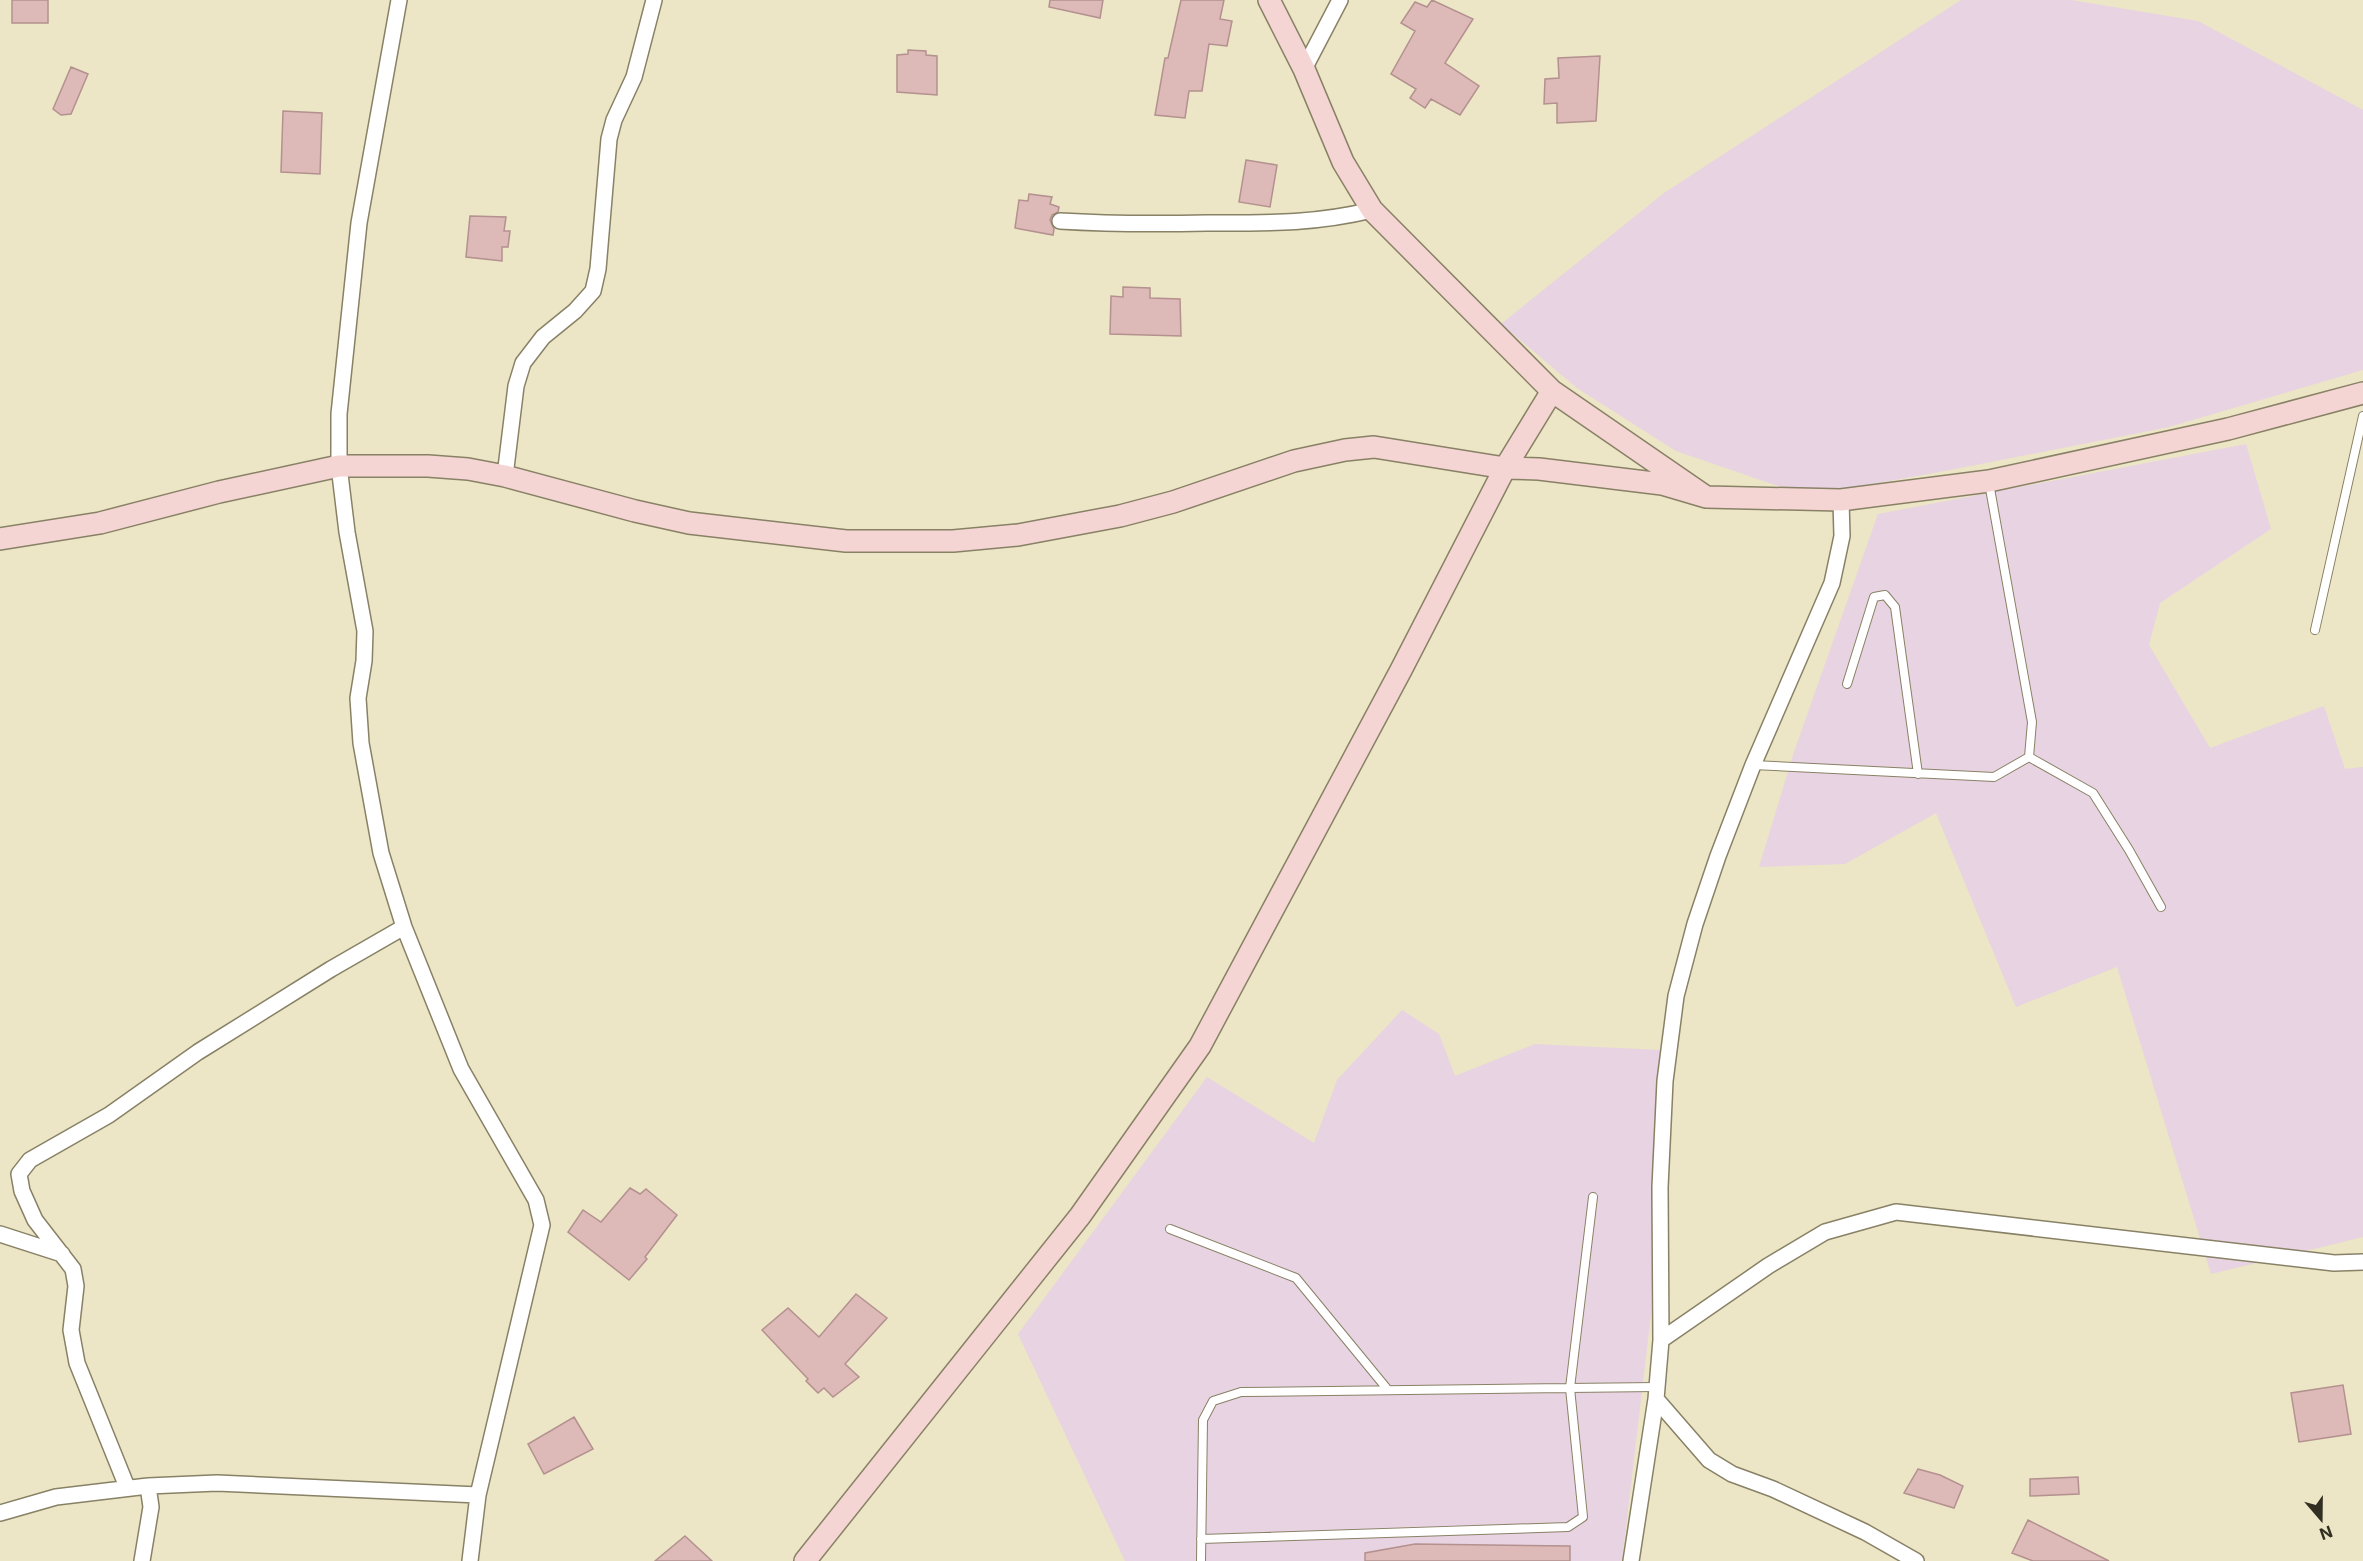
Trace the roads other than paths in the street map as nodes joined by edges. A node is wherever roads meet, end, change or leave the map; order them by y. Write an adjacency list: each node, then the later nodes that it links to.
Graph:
1 (399, 0): 11 (street)
2 (654, 0): 13 (street)
3 (1269, 0): 5 (street)
4 (1340, 0): 5 (street)
5 (1304, 69): 6 (street)
6 (1372, 210): 7 (street); 8 (street)
7 (1060, 221)
8 (1552, 391): 12 (street); 15 (street)
9 (2363, 393): 14 (street)
10 (2363, 416): 18 (lane)
11 (339, 466): 13 (street); 17 (street); 24 (street)
12 (1505, 468): 13 (street); 15 (street); 41 (street)
13 (505, 476)
14 (1989, 481): 16 (street); 20 (lane)
15 (1706, 497): 16 (street)
16 (1841, 500): 21 (street)
17 (0, 539)
18 (2315, 630)
19 (1847, 684): 22 (lane)
20 (2029, 757): 22 (lane); 23 (lane)
21 (1754, 765): 22 (lane); 30 (street)
22 (1918, 774)
23 (2161, 907)
24 (404, 927): 28 (street); 36 (street)
25 (1593, 1197): 31 (lane)
26 (1170, 1229): 32 (lane)
27 (0, 1234): 28 (street)
28 (62, 1254): 35 (street)
29 (2363, 1262): 30 (street)
30 (1661, 1340): 33 (street)
31 (1570, 1388): 32 (lane); 33 (lane); 38 (lane)
32 (1388, 1390): 38 (lane)
33 (1657, 1393): 43 (street); 44 (street)
34 (148, 1486): 35 (street); 36 (street); 39 (street)
35 (128, 1487): 37 (street)
36 (478, 1495): 40 (street)
37 (0, 1514)
38 (1201, 1539): 42 (lane)
39 (142, 1561)
40 (470, 1561)
41 (805, 1561)
42 (1201, 1561)
43 (1631, 1561)
44 (1916, 1561)

